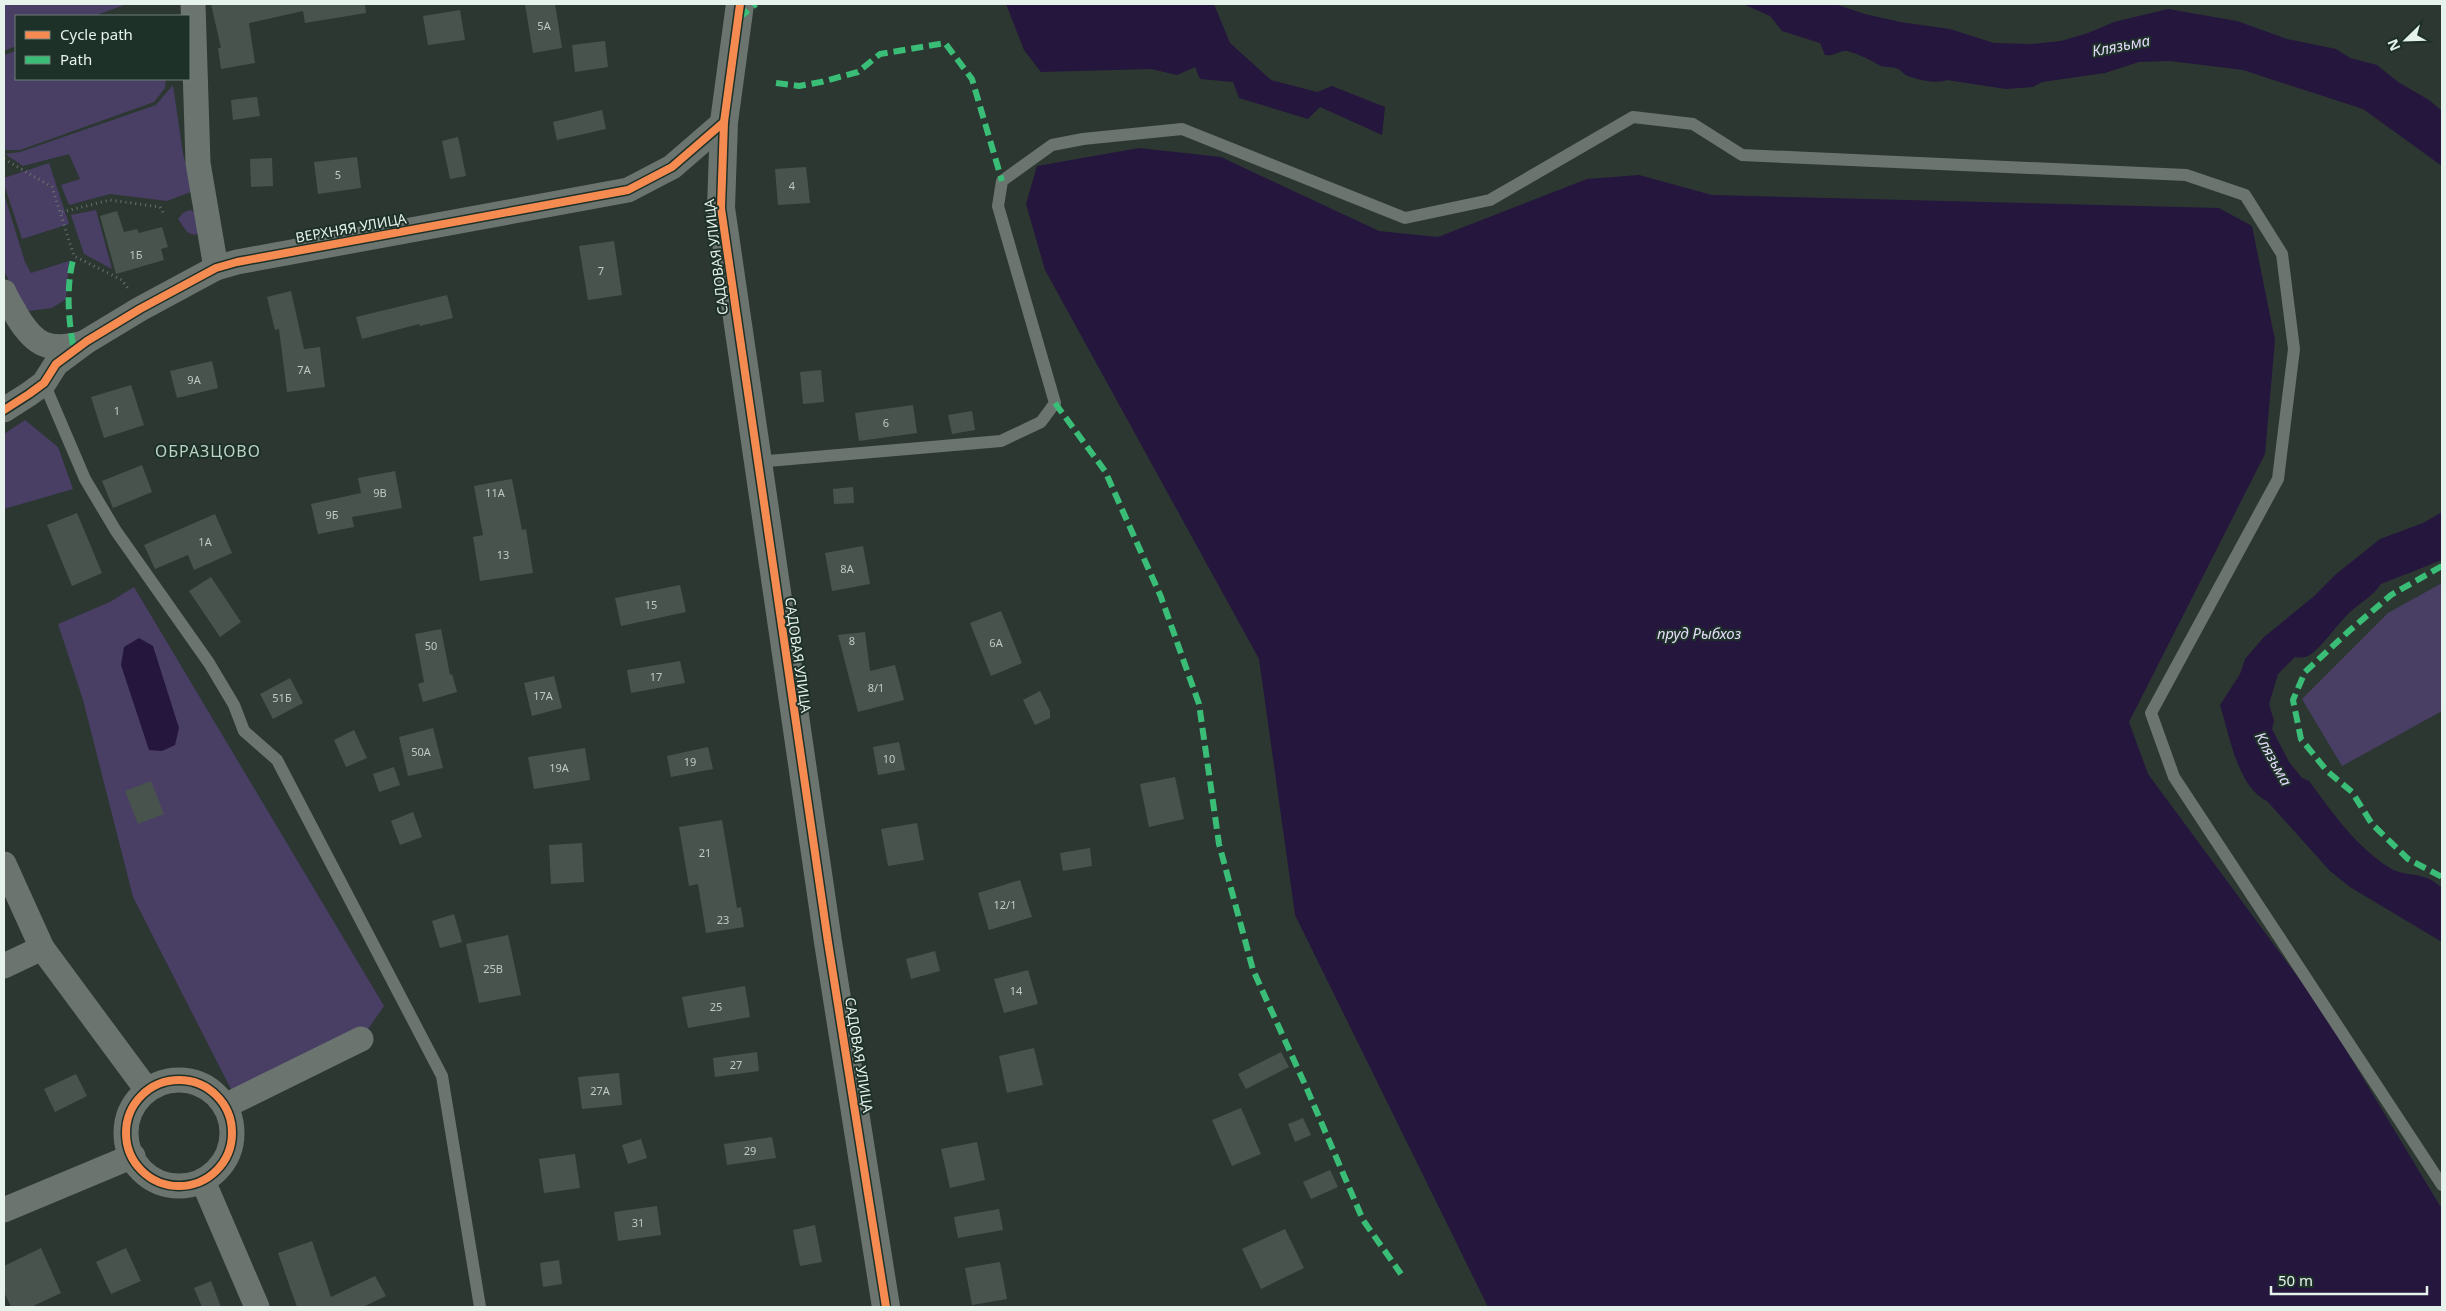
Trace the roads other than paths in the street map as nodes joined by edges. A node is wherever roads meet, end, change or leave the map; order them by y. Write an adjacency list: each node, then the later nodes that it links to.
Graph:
1 (193, 4): 4 (street)
2 (740, 4): 3 (street, САДОВАЯ УЛИЦА)
3 (724, 122): 4 (street, ВЕРХНЯЯ УЛИЦА); 9 (street, САДОВАЯ УЛИЦА)
4 (216, 268): 6 (street, ВЕРХНЯЯ УЛИЦА)
5 (4, 292): 6 (street)
6 (87, 342): 7 (street, ВЕРХНЯЯ УЛИЦА)
7 (44, 382): 8 (street, ВЕРХНЯЯ УЛИЦА); 21 (lane)
8 (4, 410)
9 (757, 462): 18 (lane); 22 (street, САДОВАЯ УЛИЦА)
10 (4, 864): 11 (street)
11 (42, 948): 12 (street); 14 (street)
12 (4, 966)
13 (361, 1039): 15 (street)
14 (147, 1090): 15 (street); 16 (street)
15 (225, 1106): 17 (street)
16 (133, 1156): 17 (street); 19 (street)
17 (202, 1181): 20 (street)
18 (2442, 1185)
19 (4, 1210)
20 (257, 1307)
21 (480, 1307)
22 (886, 1307)

